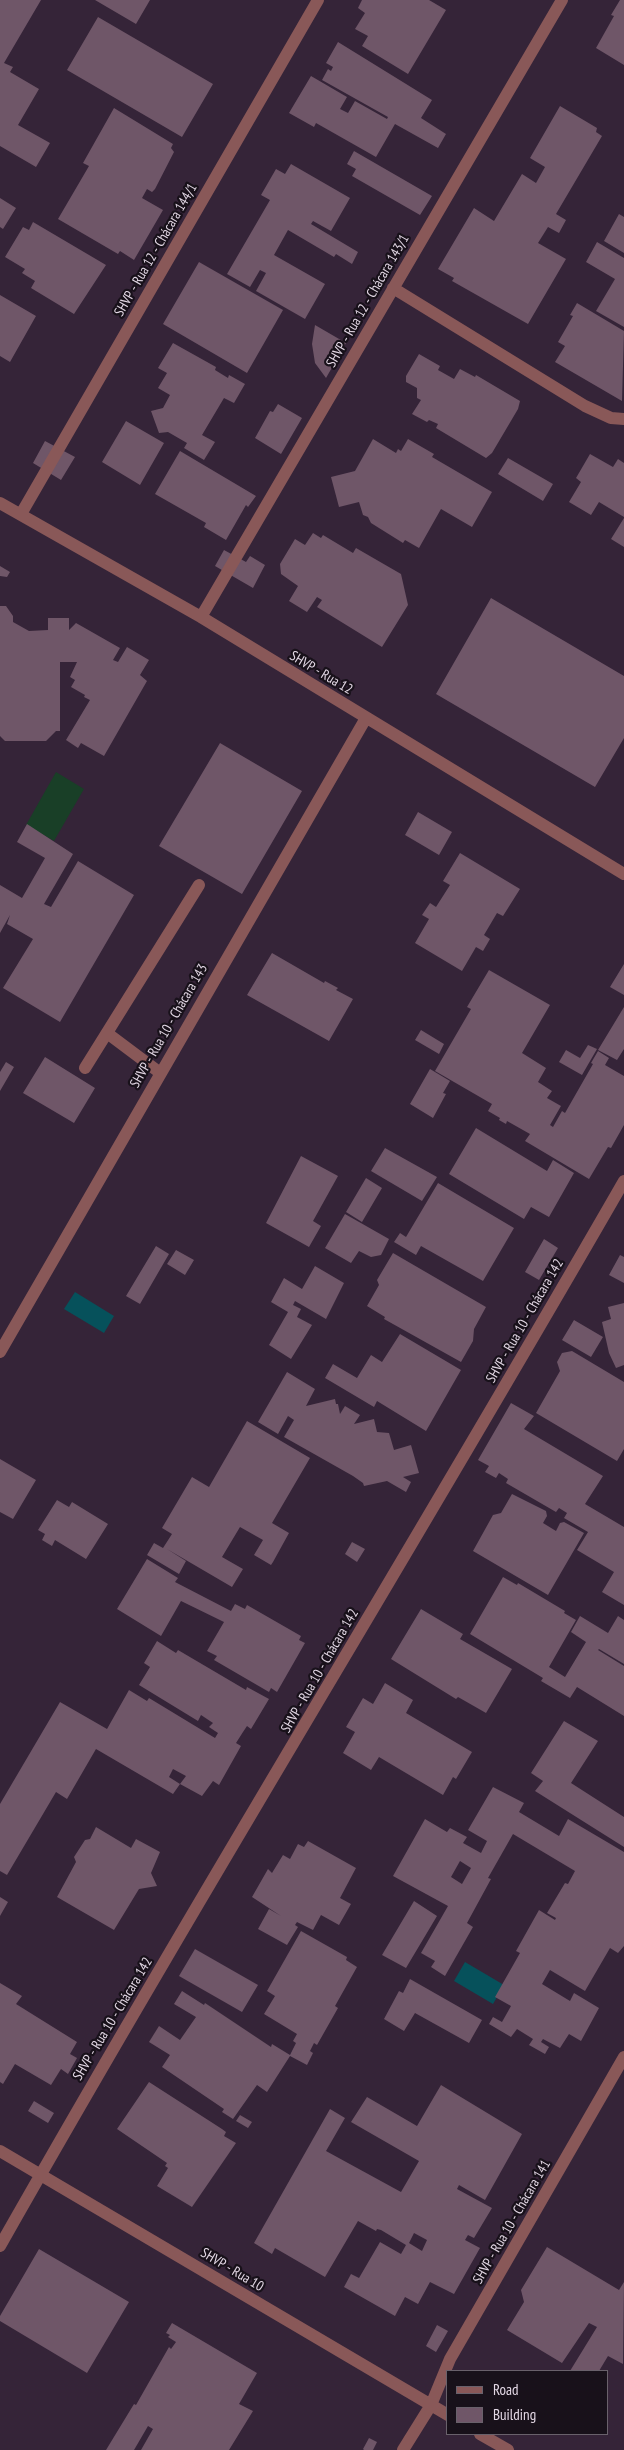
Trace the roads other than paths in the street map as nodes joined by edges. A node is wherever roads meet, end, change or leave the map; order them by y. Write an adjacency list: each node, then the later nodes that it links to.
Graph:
1 (318, 0): 6 (street, SHVP - Rua 12 - Chácara 144/1)
2 (562, 0): 3 (street, SHVP - Rua 12 - Chácara 143/1)
3 (392, 288): 4 (street); 7 (street, SHVP - Rua 12 - Chácara 143/1)
4 (624, 419)
5 (0, 503): 6 (street, SHVP - Rua 12)
6 (21, 514): 7 (street, SHVP - Rua 12)
7 (201, 617): 8 (street, SHVP - Rua 12)
8 (366, 718): 9 (street, SHVP - Rua 12); 13 (street, SHVP - Rua 10 - Chácara 143)
9 (624, 874)
10 (199, 885): 11 (street)
11 (107, 1034): 12 (street); 13 (street)
12 (85, 1068)
13 (159, 1072): 15 (street, SHVP - Rua 10 - Chácara 143)
14 (624, 1181): 18 (street, SHVP - Rua 10 - Chácara 142)
15 (0, 1352)
16 (624, 2057): 20 (street, SHVP - Rua 10 - Chácara 141)
17 (0, 2151): 18 (street, SHVP - Rua 10)
18 (40, 2174): 19 (street, SHVP - Rua 10 - Chácara 142); 20 (street, SHVP - Rua 10)
19 (0, 2246)
20 (431, 2405): 21 (street, SHVP - Rua 10); 23 (street, SHVP - Rua 10 - Chácara 141)
21 (446, 2414)
22 (482, 2435): 24 (street)
23 (403, 2450)
24 (508, 2450)

